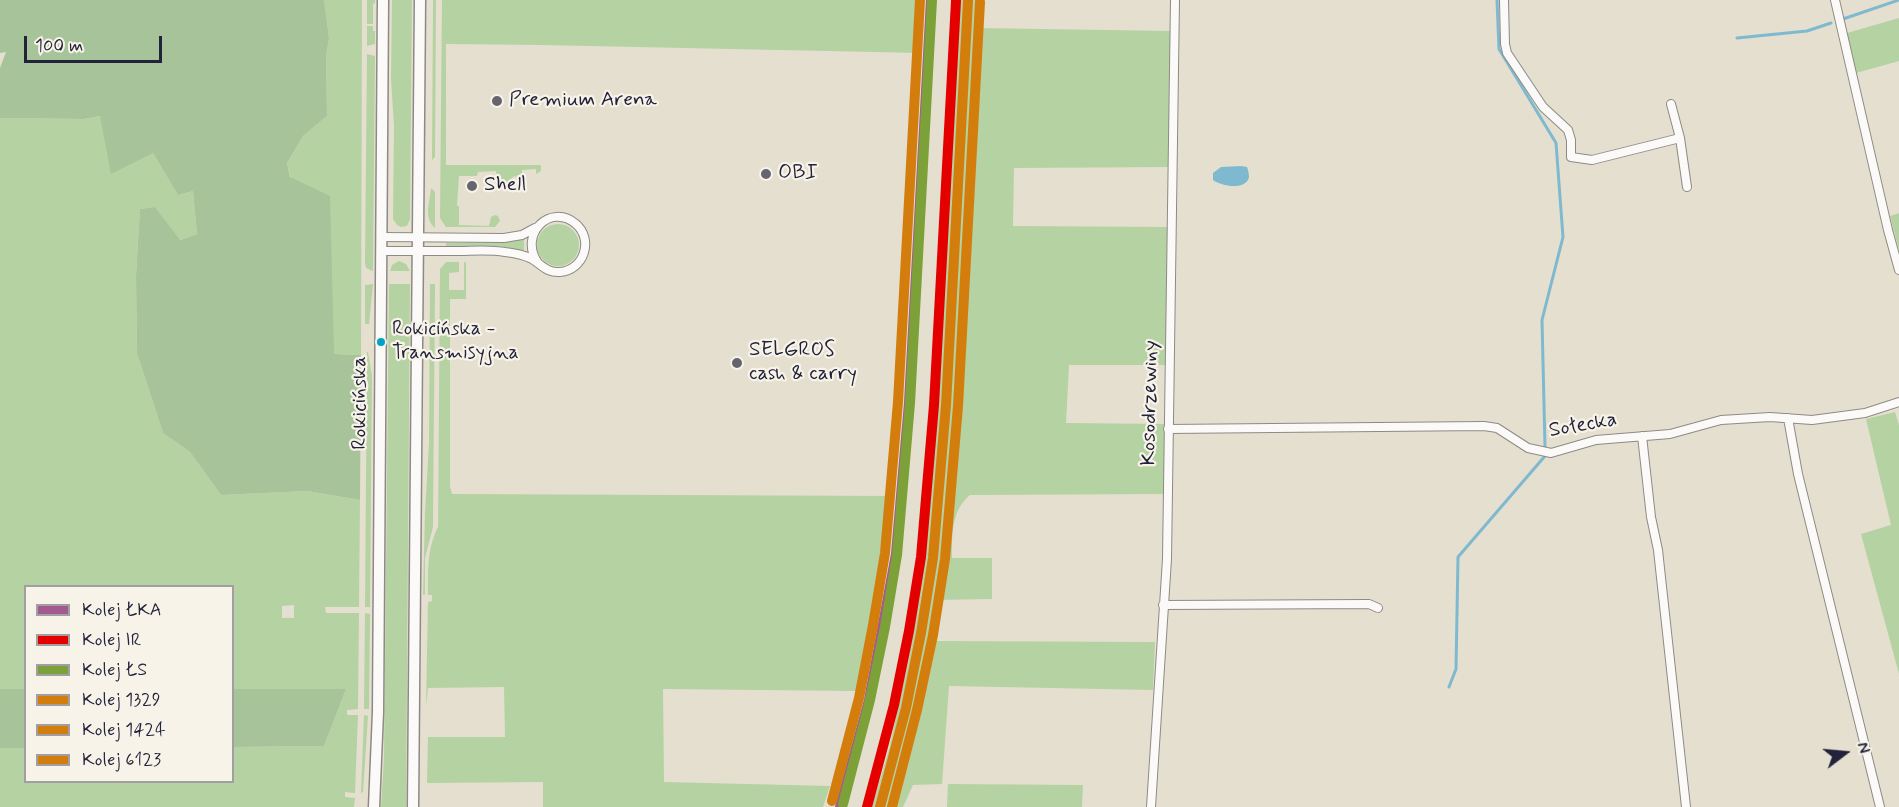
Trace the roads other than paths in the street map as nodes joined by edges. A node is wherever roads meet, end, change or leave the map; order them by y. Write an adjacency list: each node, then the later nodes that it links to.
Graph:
1 (383, 0): 10 (main road, Rokicińska)
2 (420, 0): 11 (main road)
3 (1175, 0): 18 (street, Kosodrzewiny)
4 (1504, 0): 7 (street)
5 (1834, 0): 15 (street)
6 (1671, 104): 7 (street)
7 (1680, 138): 8 (street)
8 (1687, 187)
9 (537, 227): 11 (street); 14 (street); 14 (street)
10 (382, 237): 11 (street); 12 (main road, Rokicińska)
11 (418, 238): 13 (main road)
12 (381, 251): 13 (street); 22 (main road, Rokicińska)
13 (418, 251): 14 (street); 23 (main road)
14 (538, 263)
15 (1899, 270)
16 (1899, 402): 17 (street, Sołecka)
17 (1788, 418): 19 (street, Sołecka); 26 (street)
18 (1168, 429): 19 (street, Sołecka); 20 (street, Kosodrzewiny)
19 (1642, 435): 25 (street)
20 (1163, 605): 21 (street); 24 (street, Kosodrzewiny)
21 (1378, 608)
22 (374, 807)
23 (413, 807)
24 (1151, 807)
25 (1686, 807)
26 (1880, 807)

